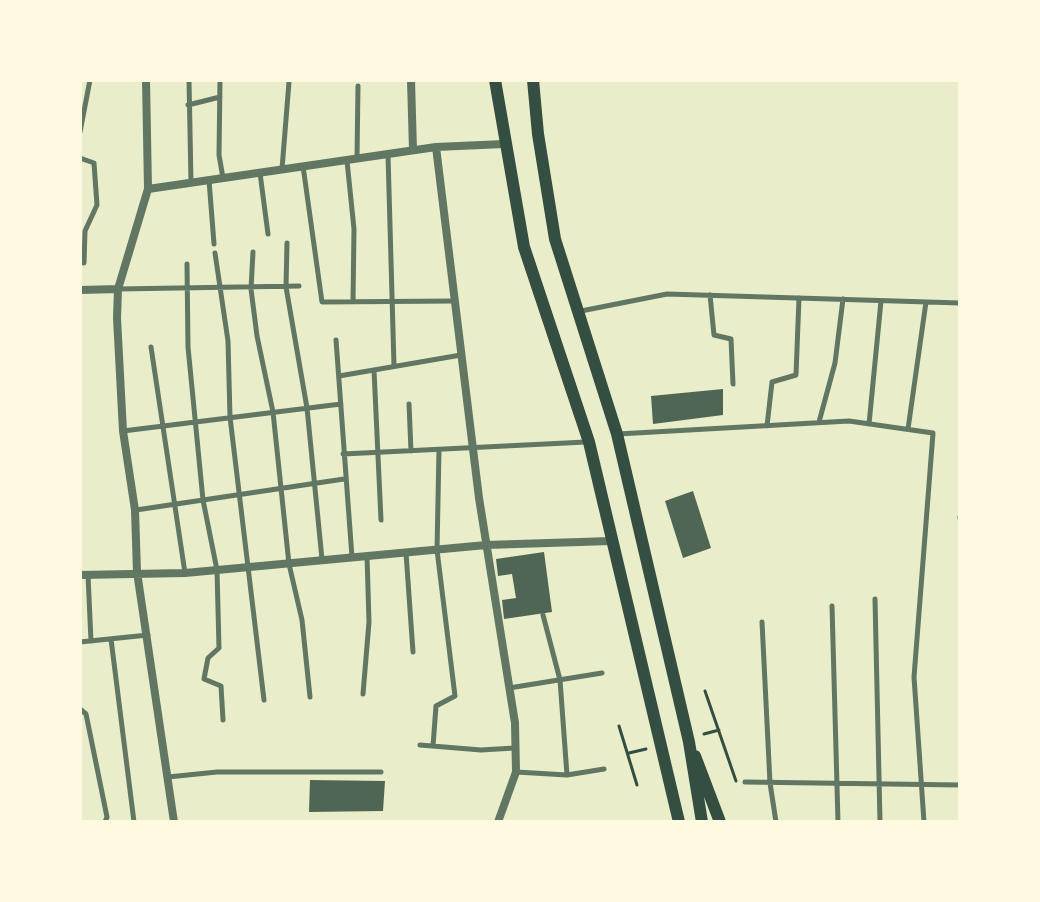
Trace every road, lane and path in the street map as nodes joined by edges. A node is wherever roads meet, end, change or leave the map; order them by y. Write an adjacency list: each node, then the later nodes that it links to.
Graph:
1 (90, 80): 12 (lane)
2 (146, 80): 27 (street)
3 (189, 80): 11 (lane)
4 (220, 80): 10 (lane)
5 (411, 80): 16 (street)
6 (495, 80): 14 (main road)
7 (533, 80): 51 (main road)
8 (289, 82): 22 (lane)
9 (358, 86): 19 (lane)
10 (220, 97): 11 (lane); 24 (lane)
11 (188, 105): 26 (lane)
12 (82, 107): 13 (lane)
13 (80, 132)
14 (504, 144): 15 (street); 72 (main road)
15 (436, 147): 16 (street); 45 (street)
16 (413, 150): 17 (street)
17 (388, 154): 19 (street); 48 (lane)
18 (80, 158): 33 (lane)
19 (357, 158): 20 (street)
20 (347, 160): 21 (street); 47 (lane)
21 (303, 166): 22 (street); 47 (lane)
22 (282, 169): 23 (street)
23 (260, 173): 24 (street); 28 (lane)
24 (223, 178): 25 (street)
25 (209, 180): 26 (street); 30 (lane)
26 (191, 182): 27 (street)
27 (148, 189): 37 (street)
28 (268, 234)
29 (287, 243): 36 (lane)
30 (214, 244)
31 (253, 252): 38 (lane)
32 (215, 253): 41 (lane)
33 (84, 263)
34 (187, 264): 40 (lane)
35 (299, 286): 36 (lane)
36 (286, 287): 38 (lane); 61 (lane)
37 (118, 289): 39 (street); 40 (lane); 70 (street)
38 (251, 289): 41 (lane); 62 (lane)
39 (80, 290)
40 (188, 290): 41 (lane); 64 (lane)
41 (221, 290): 63 (lane)
42 (710, 295): 43 (lane); 51 (lane); 58 (lane)
43 (799, 298): 44 (lane); 68 (lane)
44 (843, 299): 46 (lane); 65 (lane)
45 (455, 301): 48 (lane); 54 (street)
46 (881, 301): 49 (lane); 66 (lane)
47 (353, 302): 48 (lane)
48 (393, 302): 55 (lane)
49 (926, 302): 50 (lane); 69 (lane)
50 (960, 303)
51 (580, 311): 71 (main road)
52 (336, 340): 57 (lane)
53 (151, 347): 67 (lane)
54 (461, 355): 55 (lane); 73 (street)
55 (394, 366): 56 (lane)
56 (374, 370): 57 (lane); 76 (lane)
57 (339, 376): 59 (lane)
58 (733, 384)
59 (341, 404): 61 (lane); 77 (lane)
60 (409, 404): 75 (lane)
61 (307, 408): 62 (lane); 79 (lane)
62 (273, 412): 63 (lane); 80 (lane)
63 (230, 417): 64 (lane); 81 (lane)
64 (197, 422): 67 (lane); 82 (lane)
65 (819, 422): 66 (lane); 68 (lane)
66 (869, 424): 69 (lane)
67 (164, 425): 70 (lane); 83 (lane)
68 (767, 426): 71 (lane)
69 (908, 429): 134 (lane)
70 (123, 431): 84 (street)
71 (617, 434): 118 (main road)
72 (589, 442): 73 (lane); 86 (main road)
73 (473, 449): 74 (lane); 87 (street)
74 (439, 450): 75 (lane); 88 (lane)
75 (411, 452): 76 (lane)
76 (380, 453): 77 (lane); 85 (lane)
77 (343, 454): 78 (lane)
78 (344, 479): 79 (lane); 91 (lane)
79 (315, 483): 80 (lane); 92 (lane)
80 (281, 488): 81 (lane); 93 (lane)
81 (242, 494): 82 (lane); 94 (lane)
82 (203, 500): 83 (lane); 95 (lane)
83 (174, 504): 84 (lane); 97 (lane)
84 (135, 510): 96 (street)
85 (381, 520)
86 (611, 541): 87 (street); 122 (main road)
87 (486, 545): 88 (street); 110 (street)
88 (437, 550): 89 (street); 120 (lane)
89 (406, 552): 90 (street); 107 (lane)
90 (367, 556): 91 (street); 112 (lane)
91 (352, 557): 92 (street)
92 (322, 560): 93 (street)
93 (289, 564): 94 (street); 113 (lane)
94 (250, 567): 95 (street); 114 (lane)
95 (217, 570): 97 (street); 116 (lane)
96 (137, 572): 97 (street); 98 (street); 103 (street)
97 (185, 573)
98 (84, 575): 105 (lane)
99 (875, 599): 132 (lane)
100 (832, 606): 130 (lane)
101 (543, 615): 109 (lane)
102 (762, 622): 129 (lane)
103 (149, 635): 104 (lane); 127 (street)
104 (111, 639): 105 (lane); 136 (lane)
105 (91, 641): 106 (lane)
106 (80, 642)
107 (413, 652)
108 (602, 673): 109 (lane)
109 (560, 680): 110 (lane); 126 (lane)
110 (509, 688): 121 (street)
111 (705, 691): 128 (path)
112 (363, 694)
113 (310, 697)
114 (264, 700)
115 (80, 709): 135 (lane)
116 (223, 720)
117 (619, 726): 131 (path)
118 (689, 742): 141 (main road); 142 (main road)
119 (420, 745): 120 (lane)
120 (433, 746): 121 (lane)
121 (516, 748): 125 (street)
122 (661, 750): 139 (main road); 140 (main road)
123 (604, 769): 126 (lane)
124 (381, 772): 127 (lane)
125 (516, 772): 126 (lane); 138 (street)
126 (567, 775)
127 (168, 777): 137 (street)
128 (745, 782): 129 (lane)
129 (770, 783): 130 (lane); 143 (lane)
130 (836, 784): 132 (lane); 144 (lane)
131 (637, 785)
132 (879, 785): 134 (lane); 145 (lane)
133 (960, 785): 134 (lane)
134 (921, 786): 146 (lane)
135 (105, 822)
136 (134, 822)
137 (174, 822)
138 (498, 822)
139 (670, 822)
140 (679, 822)
141 (702, 822)
142 (720, 822)
143 (776, 822)
144 (838, 822)
145 (880, 822)
146 (924, 822)

